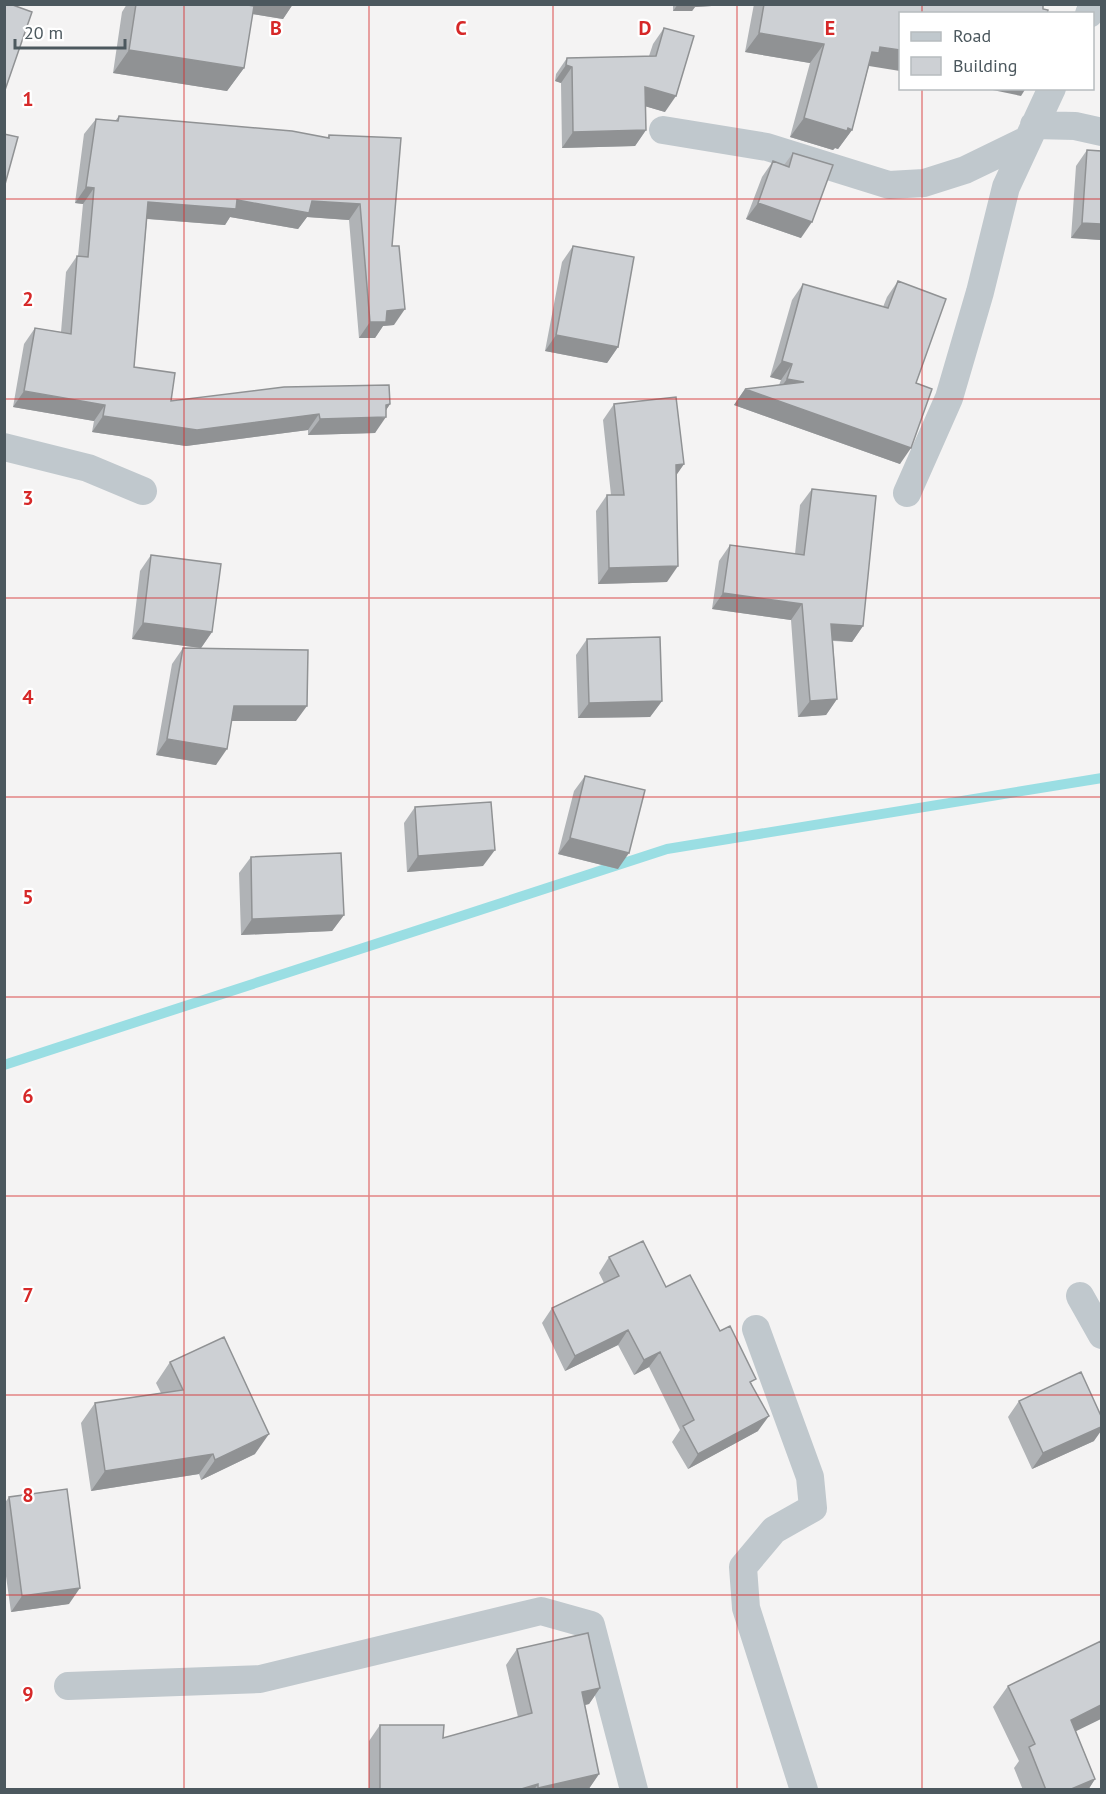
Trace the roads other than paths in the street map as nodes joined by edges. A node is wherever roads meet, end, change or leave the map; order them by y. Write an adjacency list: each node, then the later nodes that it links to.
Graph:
1 (1051, 90): 3 (street)
2 (663, 130): 3 (street)
3 (1030, 132): 4 (street); 7 (street)
4 (1101, 132)
5 (4, 447): 6 (street)
6 (142, 491)
7 (907, 493)
8 (1080, 1296): 10 (street)
9 (756, 1329): 13 (street)
10 (1101, 1335)
11 (68, 1686): 12 (street)
12 (634, 1790)
13 (804, 1790)

